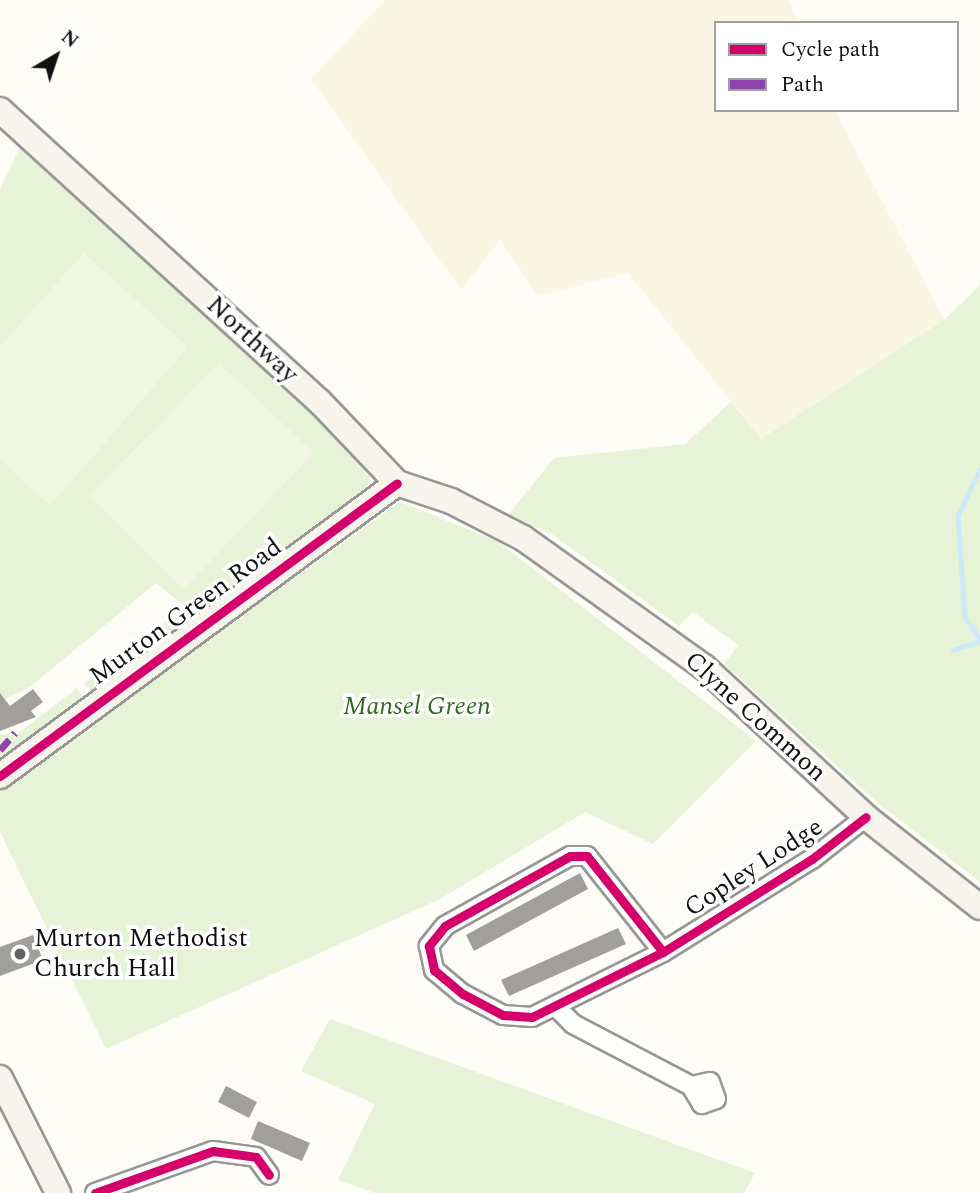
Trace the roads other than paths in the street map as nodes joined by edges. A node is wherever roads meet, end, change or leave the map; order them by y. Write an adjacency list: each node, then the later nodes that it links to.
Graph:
1 (0, 110): 2 (main road, Northway)
2 (397, 483): 3 (main road, Northway); 4 (main road, Murton Green Road)
3 (523, 538): 5 (main road, Clyne Common)
4 (0, 776)
5 (866, 817): 6 (main road, Clyne Common); 7 (street, Copley Lodge)
6 (980, 906)
7 (663, 951): 8 (street, Copley Lodge); 8 (street, Copley Lodge)
8 (555, 1006): 10 (street)
9 (0, 1078): 12 (main road)
10 (691, 1086)
11 (269, 1175): 13 (street)
12 (58, 1193)
13 (95, 1193)

